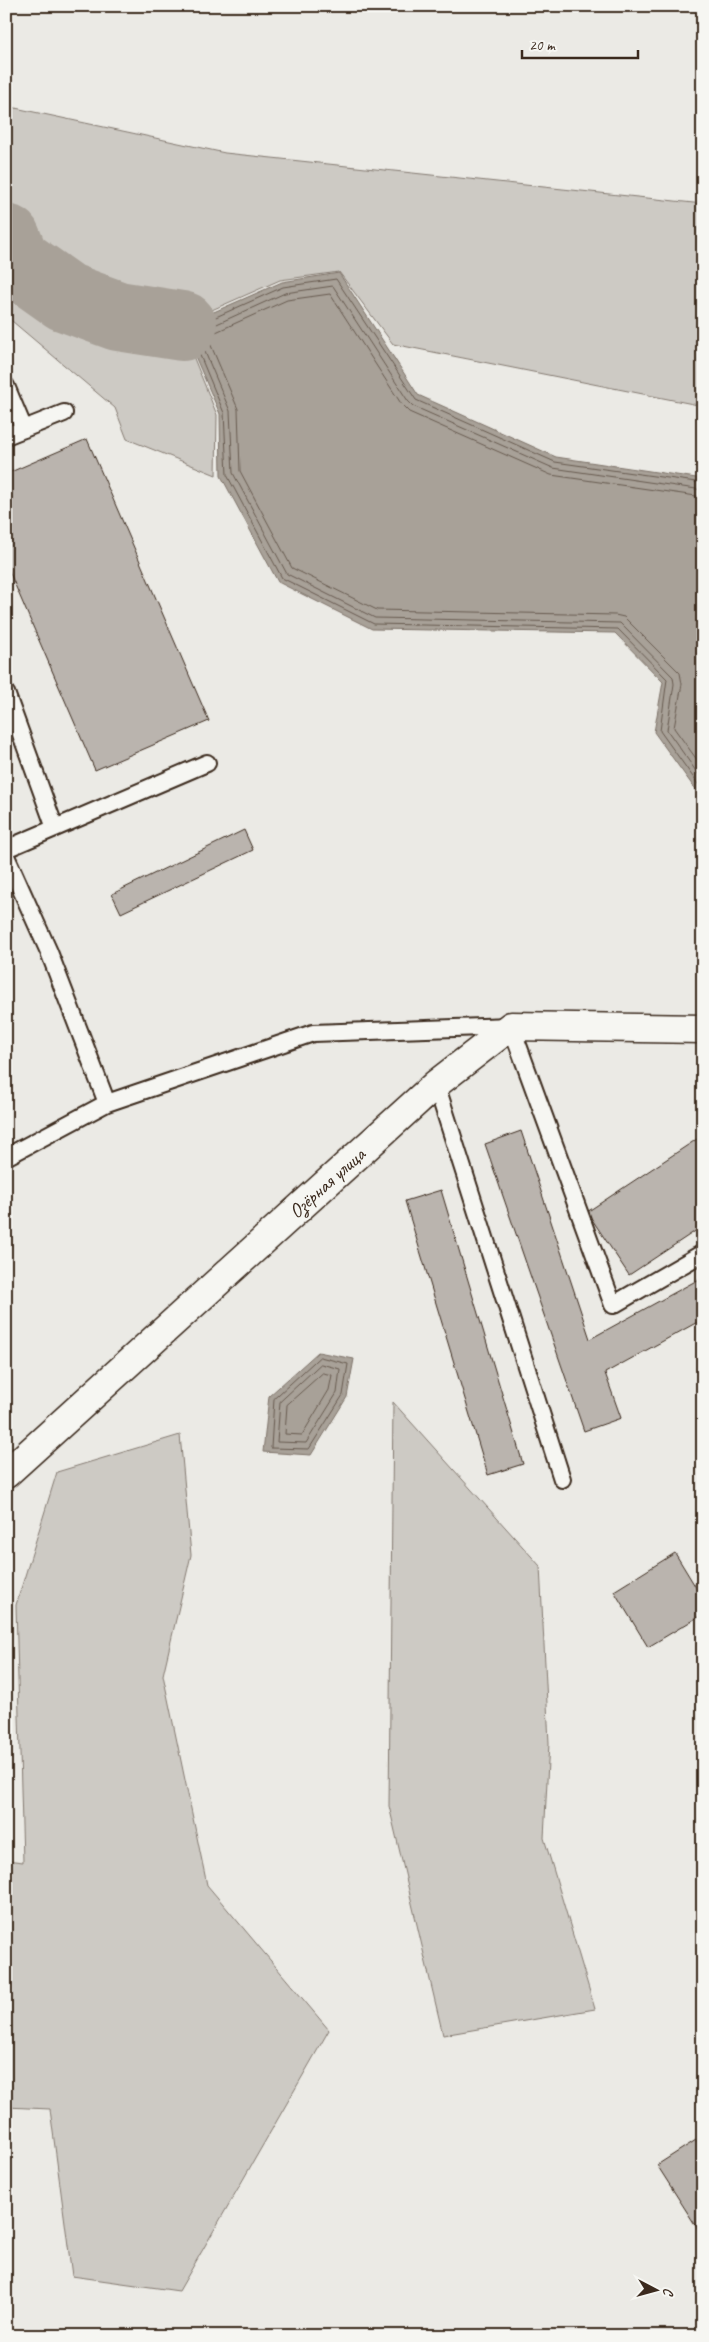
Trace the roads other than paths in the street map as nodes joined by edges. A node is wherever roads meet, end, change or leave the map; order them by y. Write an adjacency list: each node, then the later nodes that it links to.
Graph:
1 (6, 386): 3 (lane)
2 (64, 413): 3 (lane)
3 (24, 429): 4 (lane)
4 (6, 436)
5 (6, 693): 7 (lane)
6 (207, 763): 7 (lane)
7 (55, 828): 8 (lane)
8 (6, 849)
9 (6, 856): 13 (lane)
10 (511, 1026): 11 (street); 12 (street, Озёрная улица); 13 (lane); 15 (lane)
11 (703, 1029)
12 (436, 1084): 16 (street, Озёрная улица); 17 (lane)
13 (107, 1102): 14 (lane)
14 (6, 1157)
15 (703, 1253)
16 (6, 1474)
17 (562, 1478)

